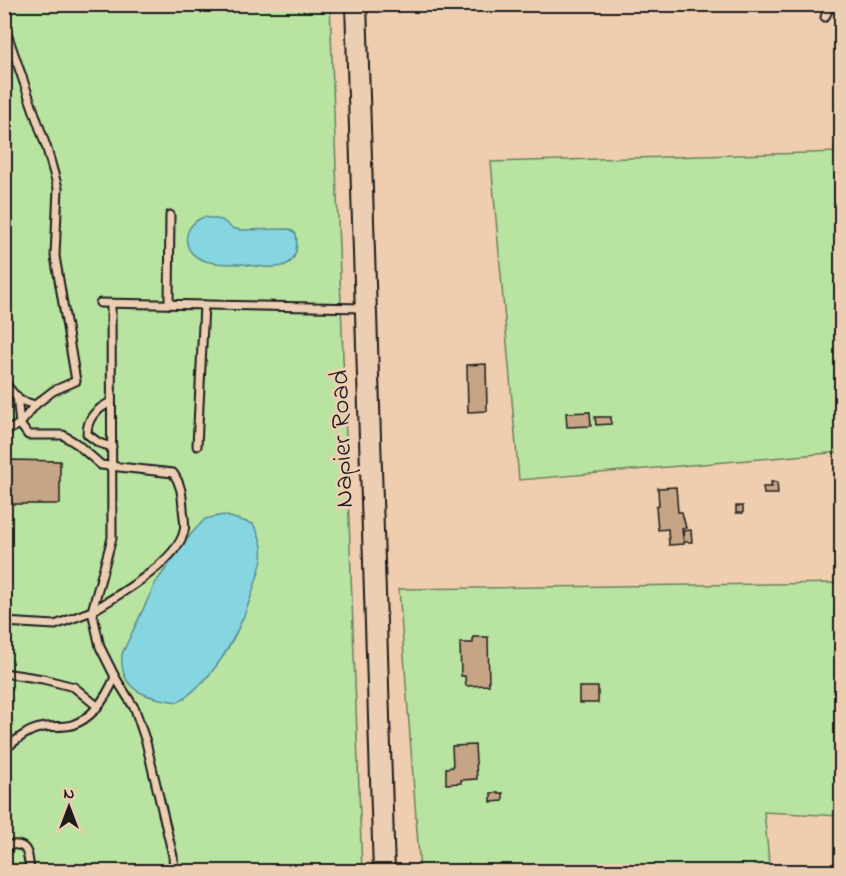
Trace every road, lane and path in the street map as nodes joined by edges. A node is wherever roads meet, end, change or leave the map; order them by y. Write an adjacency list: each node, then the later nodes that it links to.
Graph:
1 (356, 4): 10 (street, Napier Road)
2 (831, 4): 3 (lane)
3 (825, 17)
4 (4, 25): 14 (lane)
5 (170, 215): 8 (lane)
6 (100, 303): 7 (lane)
7 (111, 304): 8 (lane); 13 (lane)
8 (169, 304): 9 (lane)
9 (204, 305): 10 (lane); 17 (lane)
10 (366, 308): 29 (street, Napier Road)
11 (4, 382): 12 (lane)
12 (16, 396): 14 (lane); 15 (lane)
13 (111, 402): 18 (lane); 18 (lane)
14 (35, 405): 15 (lane)
15 (20, 424): 16 (lane); 19 (lane)
16 (4, 432)
17 (197, 446)
18 (112, 447): 19 (lane)
19 (112, 467): 20 (lane); 20 (lane)
20 (92, 611): 21 (lane); 23 (lane)
21 (4, 622)
22 (4, 673): 24 (lane)
23 (115, 677): 24 (lane); 28 (lane)
24 (97, 706): 25 (lane)
25 (4, 750)
26 (4, 846): 27 (lane)
27 (30, 872)
28 (174, 872)
29 (384, 872)

